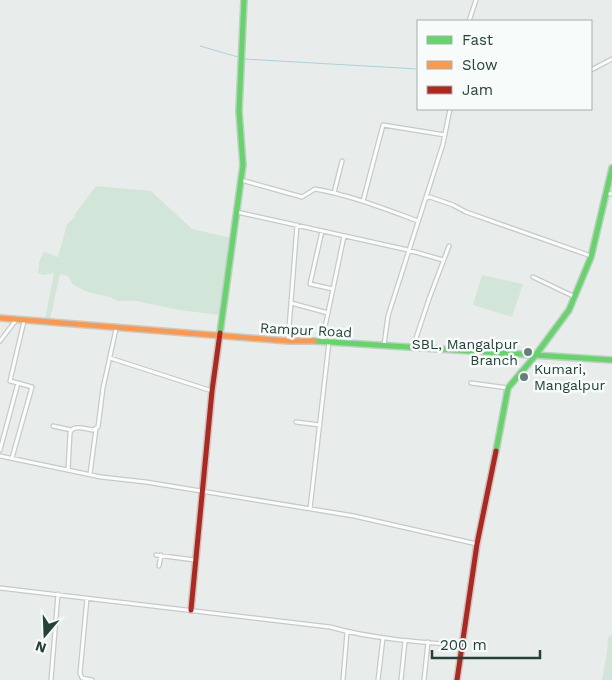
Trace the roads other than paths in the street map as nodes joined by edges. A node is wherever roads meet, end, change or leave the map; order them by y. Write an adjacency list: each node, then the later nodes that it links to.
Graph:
1 (244, 0): 10 (street)
2 (476, 0): 3 (street)
3 (470, 20)
4 (612, 59): 5 (street)
5 (592, 69)
6 (450, 110): 7 (street)
7 (445, 135): 13 (street); 14 (street)
8 (342, 161): 11 (street)
9 (612, 168): 12 (street)
10 (241, 180): 11 (street); 15 (street)
11 (334, 193): 14 (street)
12 (609, 194): 22 (street)
13 (426, 198): 16 (street); 22 (street)
14 (363, 201): 16 (street)
15 (237, 212): 17 (street); 33 (street)
16 (418, 221): 21 (street)
17 (297, 225): 18 (street); 27 (street)
18 (322, 231): 19 (street); 25 (street)
19 (344, 236): 21 (street); 25 (street)
20 (449, 246): 23 (street)
21 (408, 250): 23 (street); 38 (street)
22 (592, 257): 26 (street)
23 (443, 260): 39 (street)
24 (533, 277): 26 (street)
25 (333, 289): 28 (street)
26 (574, 297): 40 (street)
27 (291, 303): 28 (street); 35 (street)
28 (328, 313): 36 (street)
29 (0, 318): 30 (street, Rampur Road)
30 (16, 320): 31 (street, Rampur Road); 34 (street)
31 (24, 321): 32 (street, Rampur Road); 43 (street)
32 (116, 329): 33 (street, Rampur Road); 41 (street)
33 (220, 336): 35 (street, Rampur Road); 46 (street)
34 (0, 341)
35 (288, 341): 36 (street, Rampur Road)
36 (322, 341): 37 (street, Rampur Road)
37 (329, 342): 38 (street, Rampur Road); 48 (street)
38 (384, 345): 39 (street, Rampur Road)
39 (413, 348): 40 (street, Rampur Road)
40 (535, 356): 42 (street, Rampur Road); 45 (street)
41 (110, 358): 46 (street); 50 (street)
42 (612, 360)
43 (18, 383): 52 (street); 54 (street)
44 (472, 383): 45 (street)
45 (508, 388): 59 (street)
46 (212, 391): 57 (street)
47 (296, 422): 48 (street)
48 (320, 425): 58 (street)
49 (53, 426): 51 (street)
50 (96, 428): 51 (street); 56 (street)
51 (71, 430): 55 (street)
52 (0, 450)
53 (0, 456): 54 (street)
54 (12, 458): 55 (street)
55 (68, 470): 56 (street)
56 (90, 474): 57 (street)
57 (201, 491): 58 (street); 62 (street)
58 (310, 509): 59 (street)
59 (477, 544): 72 (street)
60 (156, 555): 61 (street)
61 (161, 555): 62 (street); 63 (street)
62 (195, 560): 67 (street)
63 (159, 566)
64 (0, 588): 65 (street)
65 (58, 594): 66 (street); 73 (street)
66 (87, 598): 67 (street); 74 (street)
67 (191, 610): 68 (street)
68 (347, 632): 69 (street); 75 (street)
69 (383, 638): 70 (street); 76 (street)
70 (405, 641): 71 (street); 77 (street)
71 (428, 642): 72 (street); 78 (street)
72 (461, 645): 79 (street)
73 (51, 680)
74 (92, 680)
75 (343, 680)
76 (378, 680)
77 (400, 680)
78 (424, 680)
79 (457, 680)

